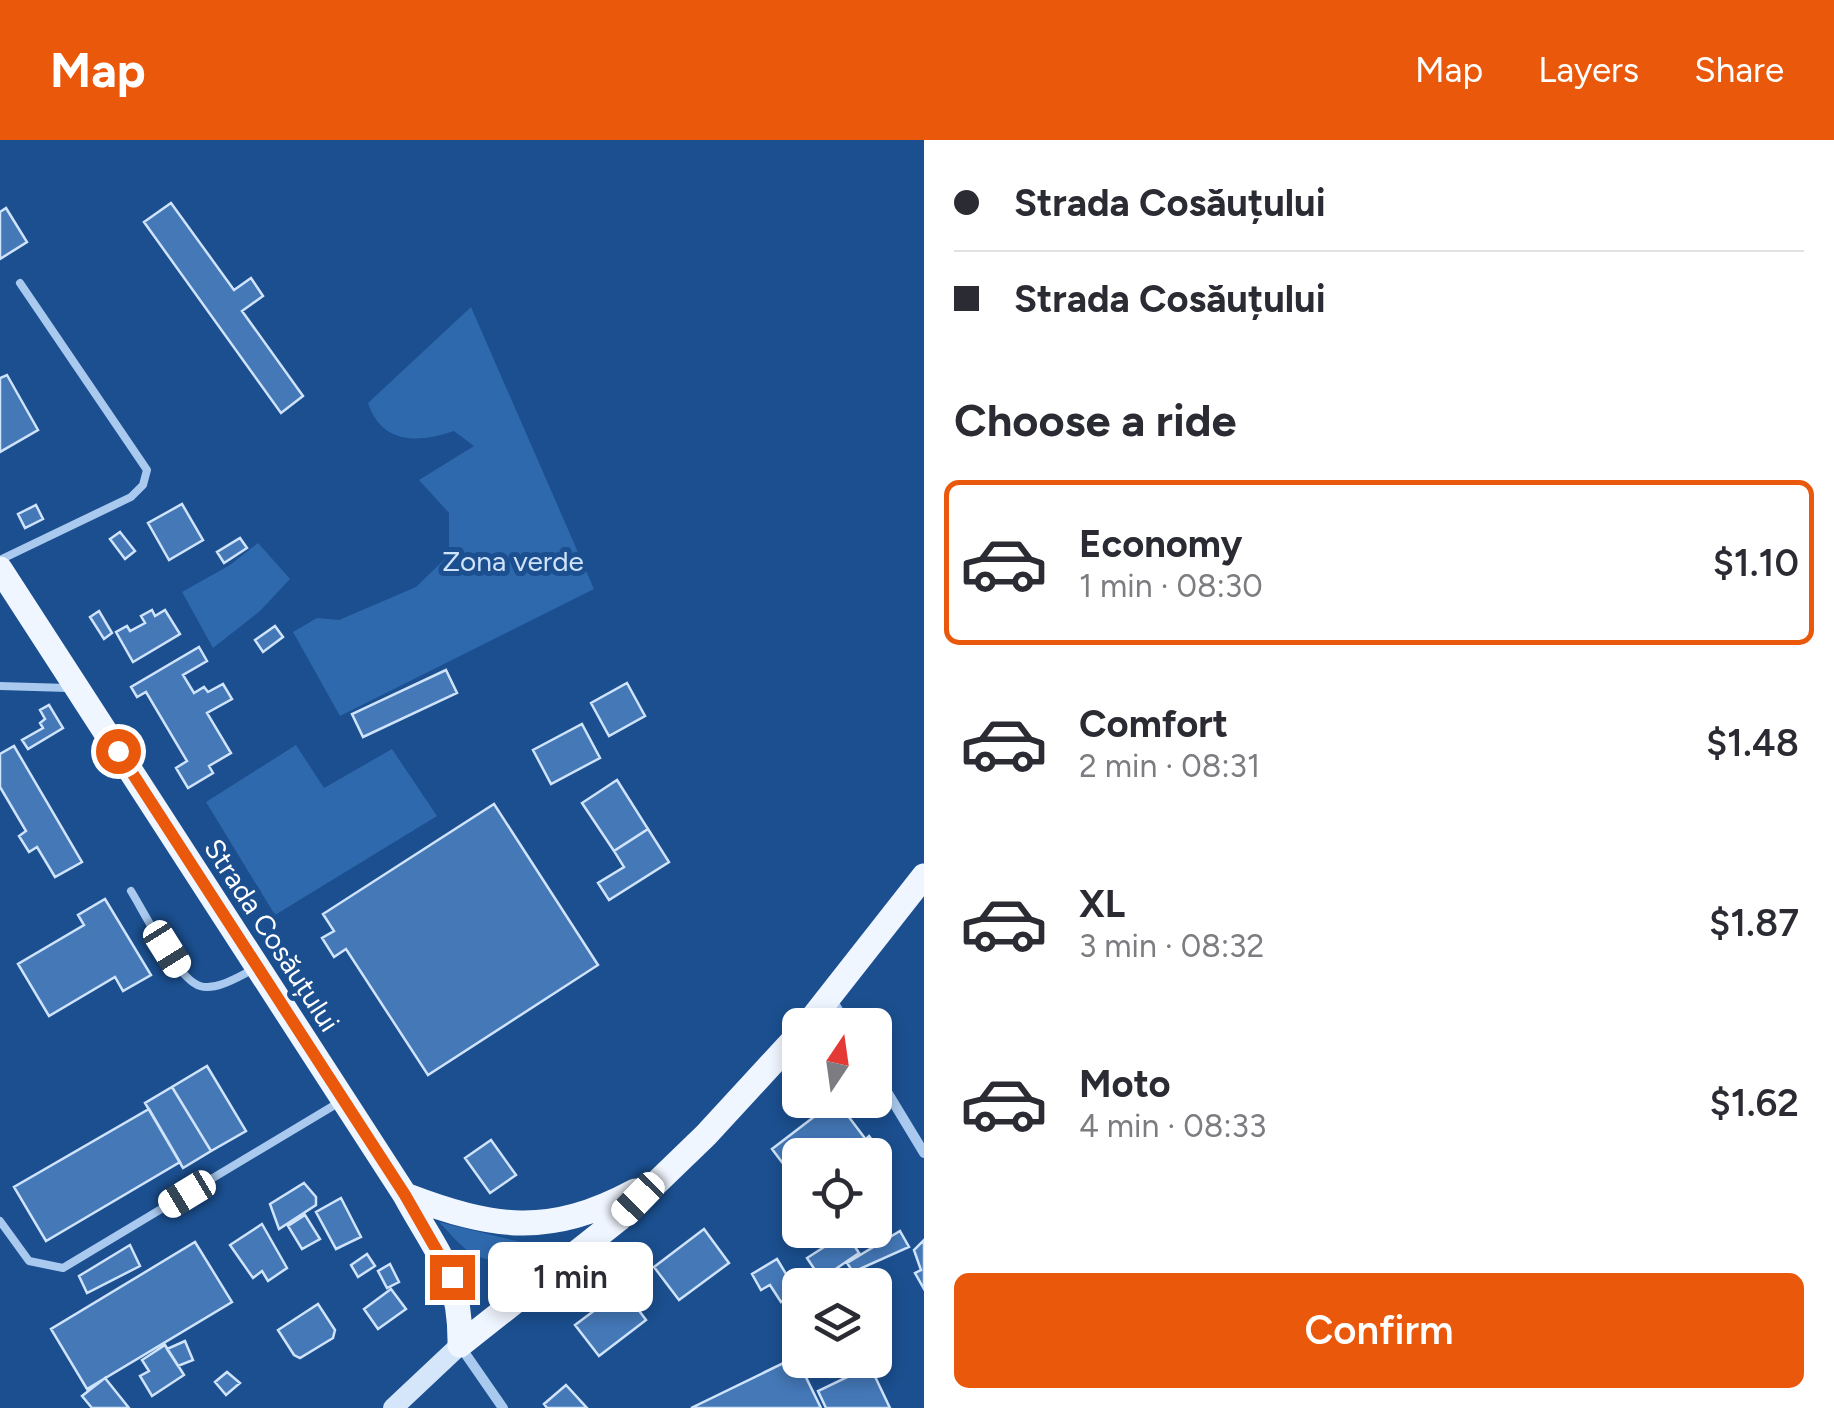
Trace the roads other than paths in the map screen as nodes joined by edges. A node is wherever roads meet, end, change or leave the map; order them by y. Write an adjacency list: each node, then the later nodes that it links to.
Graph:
1 (20, 283): 2 (lane)
2 (0, 560)
3 (0, 569): 5 (main road, Strada Cosăuțului)
4 (0, 686): 5 (lane)
5 (78, 689): 8 (main road, Strada Cosăuțului)
6 (924, 876): 9 (main road)
7 (131, 891): 8 (lane)
8 (258, 968): 13 (main road, Strada Cosăuțului)
9 (831, 999): 10 (main road); 11 (street)
10 (823, 1008)
11 (837, 1008)
12 (782, 1053): 16 (main road)
13 (343, 1100): 17 (main road, Strada Cosăuțului); 18 (lane)
14 (892, 1100): 15 (street)
15 (924, 1153)
16 (658, 1179): 17 (main road); 19 (main road)
17 (405, 1195): 19 (main road, Strada Cosăuțului)
18 (0, 1221)
19 (460, 1345): 20 (main road); 21 (street)
20 (392, 1408)
21 (503, 1408)

